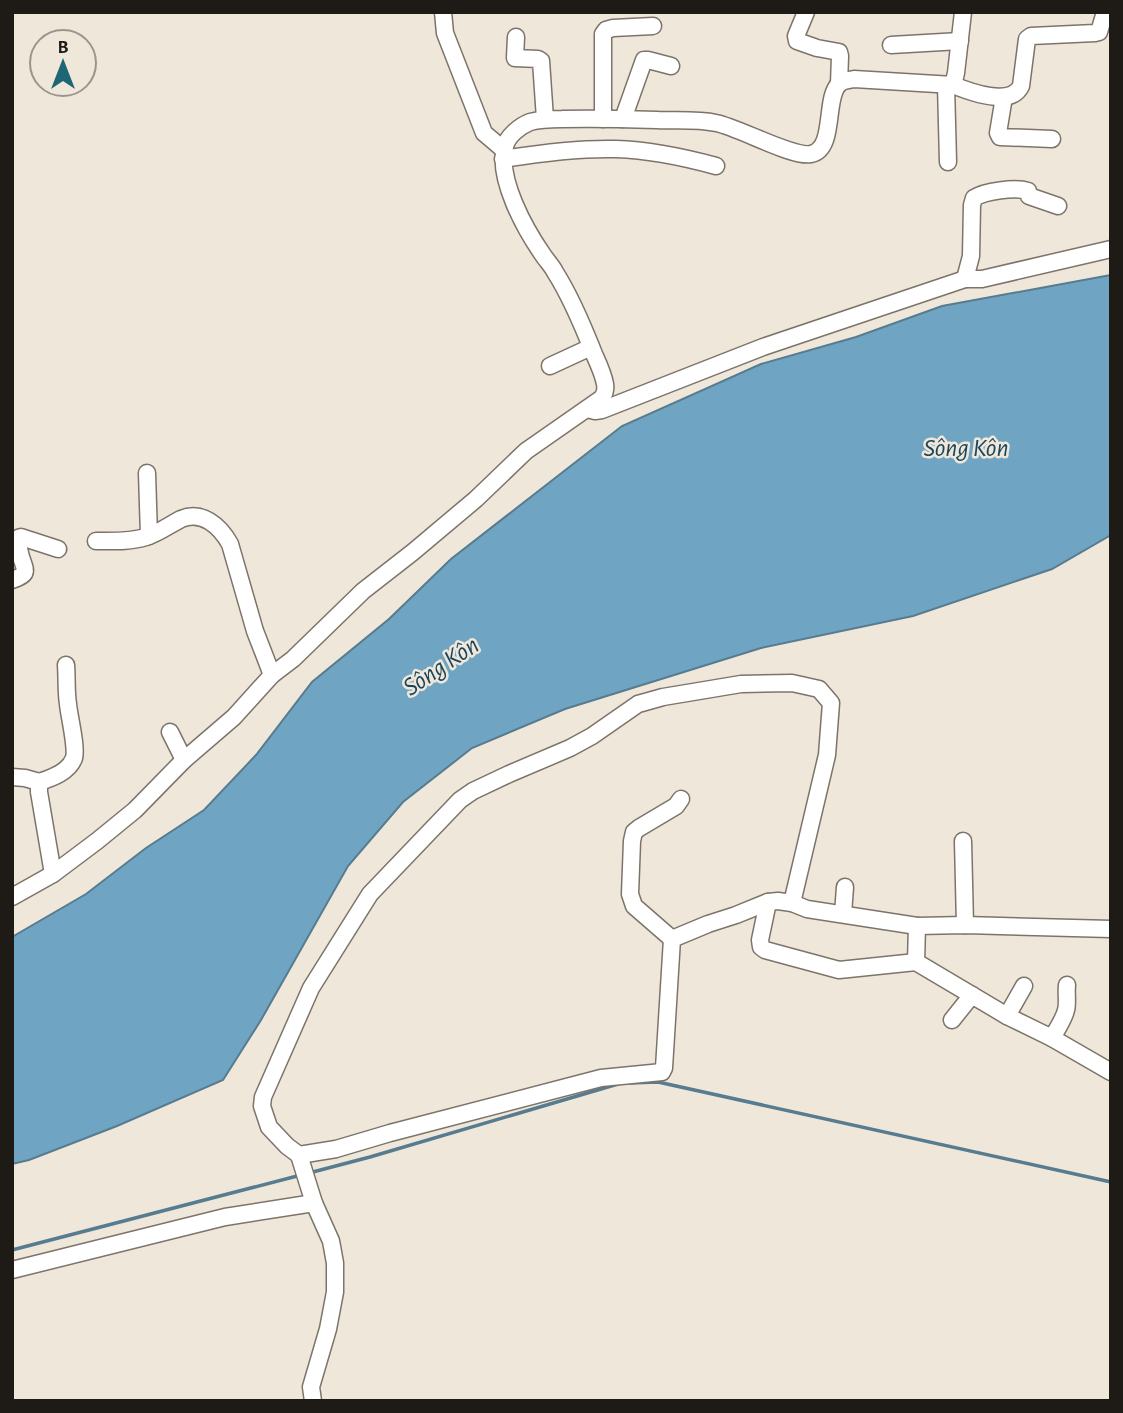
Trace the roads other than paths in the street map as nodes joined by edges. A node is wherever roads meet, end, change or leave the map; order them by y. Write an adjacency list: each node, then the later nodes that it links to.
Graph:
1 (443, 12): 17 (street)
2 (806, 12): 10 (street)
3 (963, 12): 7 (street)
4 (1105, 12): 12 (street)
5 (653, 26): 14 (street)
6 (516, 37): 13 (street)
7 (960, 41): 8 (street); 11 (street)
8 (891, 45)
9 (671, 66): 14 (street)
10 (839, 84): 11 (street); 14 (street)
11 (950, 85): 12 (street); 18 (street)
12 (1004, 97): 15 (street)
13 (545, 119): 14 (street); 17 (street)
14 (614, 119): 16 (street)
15 (1052, 139)
16 (615, 149): 17 (street); 19 (street)
17 (504, 155): 23 (street)
18 (948, 162)
19 (716, 166)
20 (1058, 206): 22 (street)
21 (1111, 249): 22 (street)
22 (965, 279): 25 (street)
23 (591, 347): 24 (street); 25 (street)
24 (550, 366)
25 (587, 409): 32 (street)
26 (147, 473): 27 (street)
27 (149, 536): 28 (street); 32 (street)
28 (96, 541)
29 (58, 549): 30 (street)
30 (12, 580)
31 (66, 665): 36 (street)
32 (272, 676): 34 (street)
33 (170, 733): 34 (street)
34 (184, 760): 39 (street)
35 (12, 778): 36 (street)
36 (39, 782): 39 (street)
37 (681, 799): 48 (street)
38 (963, 841): 45 (street)
39 (53, 874): 41 (street)
40 (845, 887): 44 (street)
41 (12, 897)
42 (768, 902): 43 (street); 48 (street); 49 (street)
43 (792, 903): 44 (street); 57 (street)
44 (843, 914): 46 (street)
45 (965, 925): 46 (street); 47 (street)
46 (917, 926): 49 (street)
47 (1111, 929)
48 (672, 939): 57 (street)
49 (916, 962): 52 (street)
50 (1067, 985): 55 (street)
51 (1024, 986): 53 (street)
52 (972, 995): 53 (street); 54 (street)
53 (1007, 1016): 55 (street)
54 (952, 1020)
55 (1052, 1038): 56 (street)
56 (1111, 1072)
57 (301, 1159): 58 (street)
58 (313, 1203): 59 (street); 60 (street)
59 (12, 1270)
60 (313, 1401)

